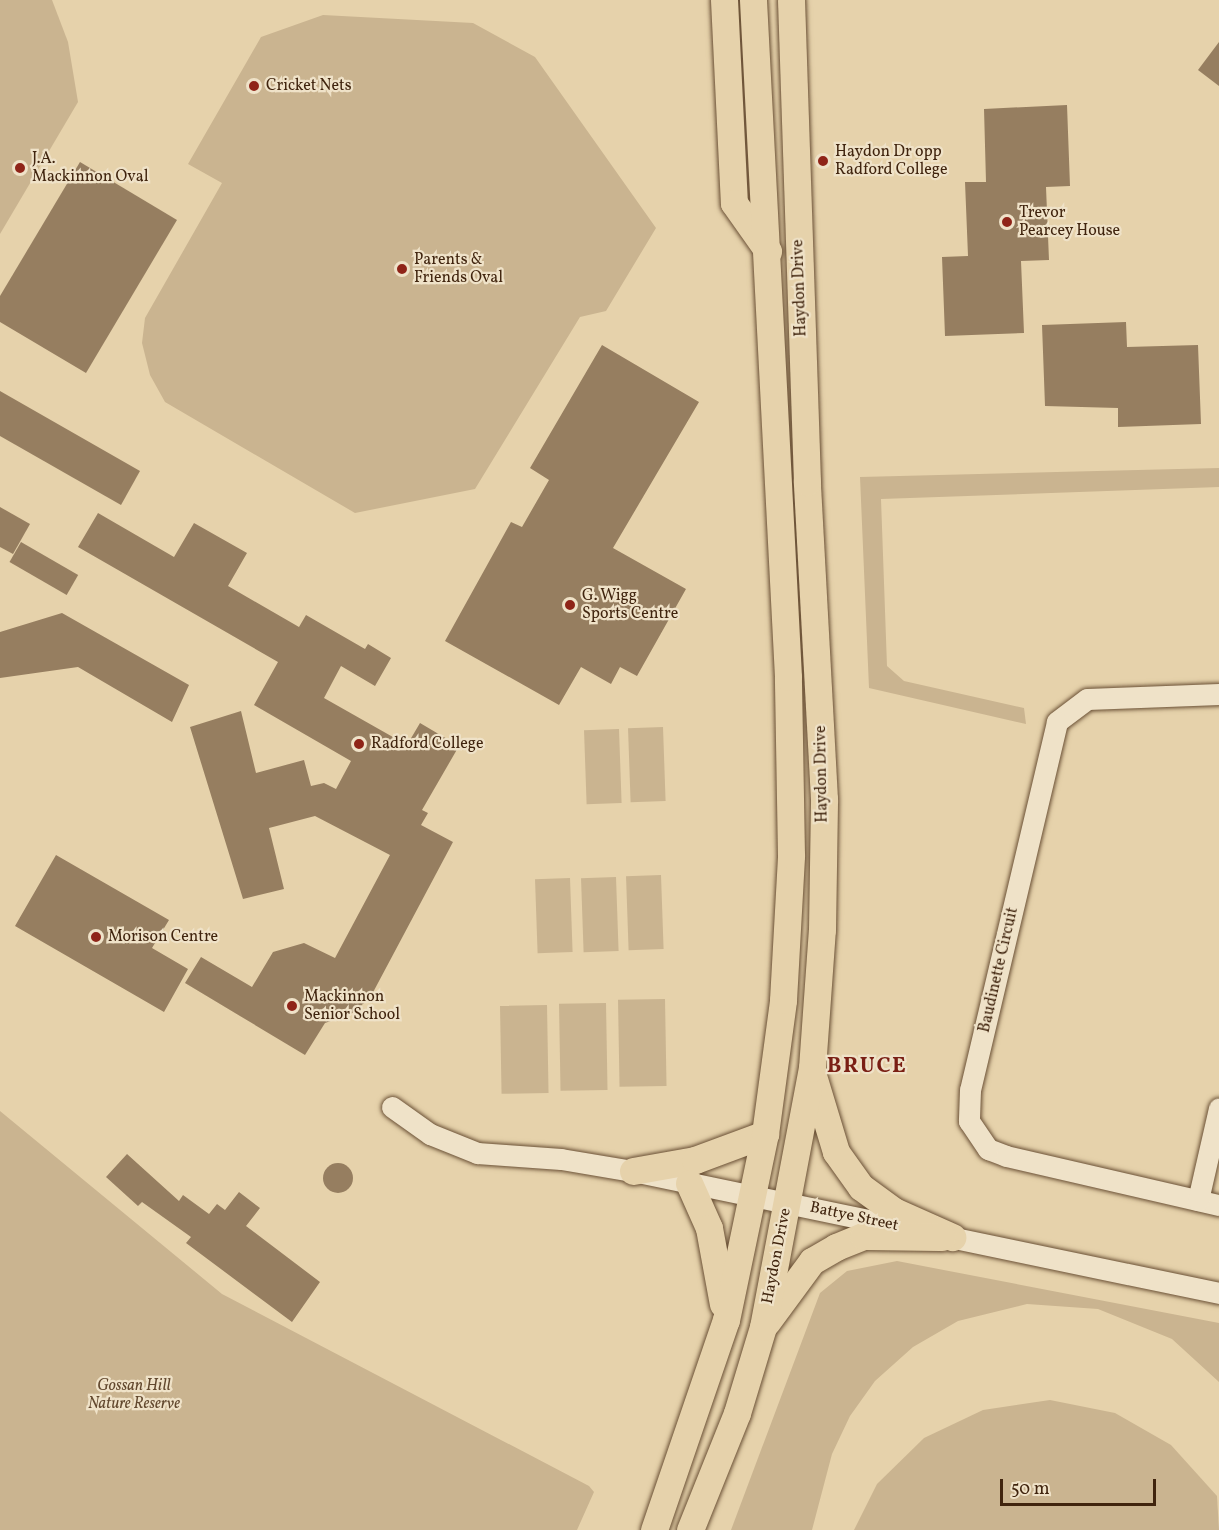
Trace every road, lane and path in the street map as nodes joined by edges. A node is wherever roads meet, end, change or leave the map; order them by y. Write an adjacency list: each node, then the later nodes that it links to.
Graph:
1 (724, 0): 6 (main road)
2 (735, 0): 5 (main road)
3 (753, 0): 5 (main road, Haydon Drive)
4 (791, 0): 8 (main road, Haydon Drive)
5 (762, 146): 6 (main road, Haydon Drive)
6 (768, 250): 11 (main road, Haydon Drive)
7 (1219, 694): 15 (street, Baudinette Circuit)
8 (812, 1068): 16 (main road, Haydon Drive); 18 (main road)
9 (392, 1107): 12 (street, Battye Street)
10 (1219, 1108): 15 (street)
11 (765, 1134): 12 (main road); 14 (main road, Haydon Drive)
12 (633, 1171): 13 (street, Battye Street)
13 (689, 1183): 14 (street, Battye Street); 20 (main road)
14 (752, 1196): 16 (street, Battye Street); 20 (main road, Haydon Drive)
15 (1198, 1200): 17 (street, Baudinette Circuit)
16 (787, 1203): 18 (street, Battye Street); 21 (main road, Haydon Drive)
17 (1219, 1205)
18 (952, 1237): 19 (street, Battye Street); 21 (main road)
19 (1219, 1293)
20 (726, 1320): 22 (main road, Haydon Drive)
21 (764, 1327): 23 (main road, Haydon Drive)
22 (654, 1530)
23 (690, 1530)

